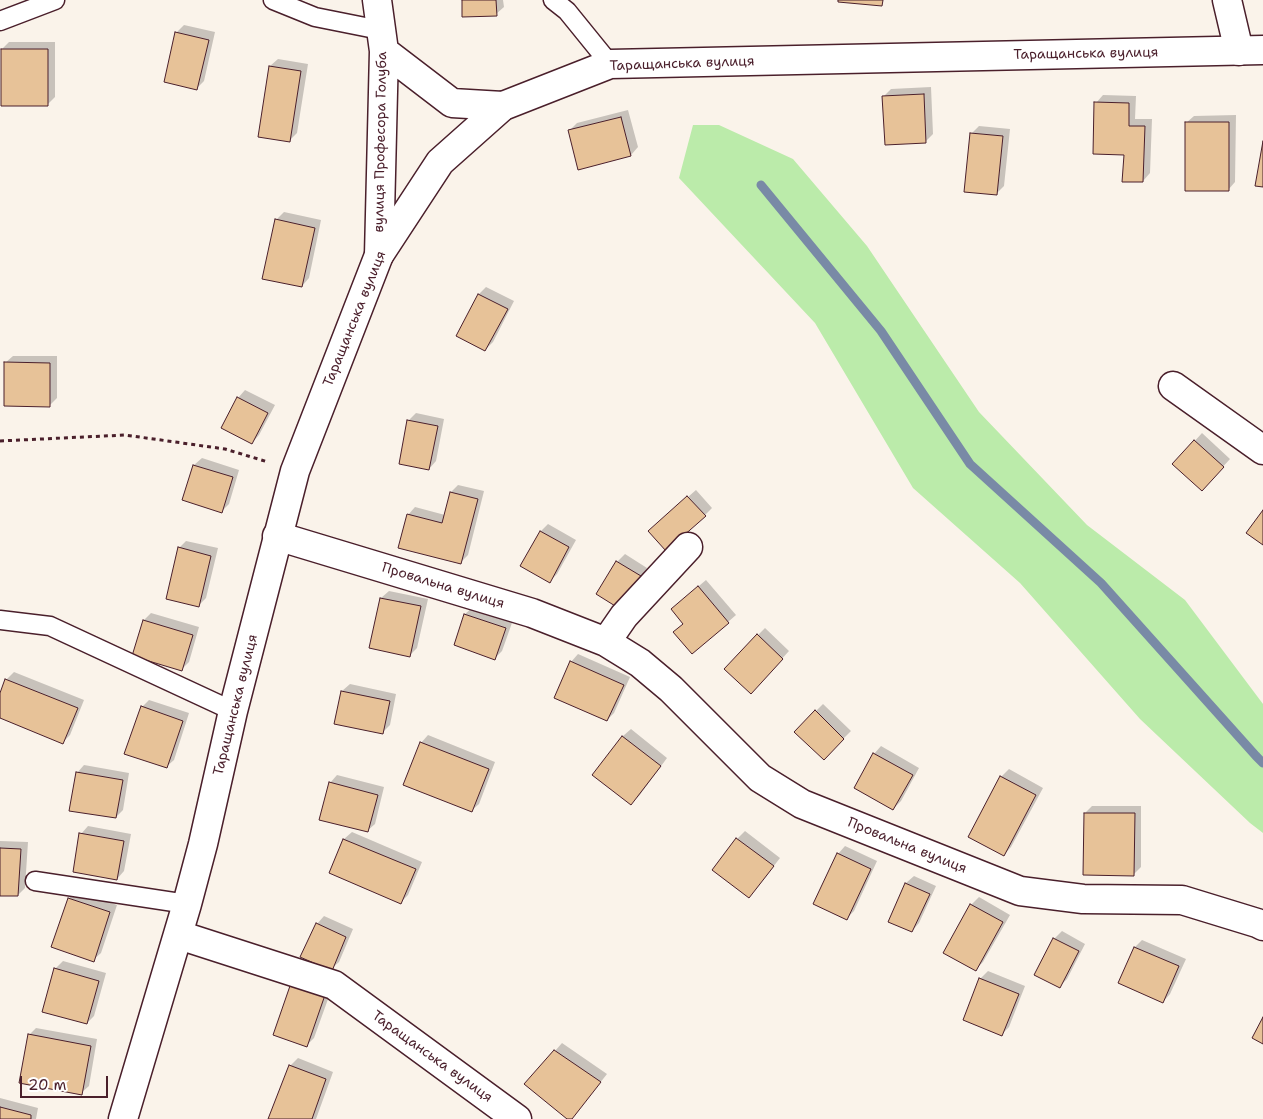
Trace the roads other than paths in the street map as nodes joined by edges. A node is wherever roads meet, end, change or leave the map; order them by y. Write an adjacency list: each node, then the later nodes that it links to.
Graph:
1 (54, 0): 6 (lane)
2 (273, 0): 7 (lane)
3 (376, 0): 7 (street, вулиця Професора Голуба)
4 (553, 0): 9 (lane)
5 (1227, 0): 8 (street)
6 (0, 21)
7 (382, 40): 10 (street); 11 (street, вулиця Професора Голуба)
8 (1251, 51): 9 (street, Таращанська вулиця)
9 (610, 64): 10 (street, Таращанська вулиця)
10 (503, 106): 11 (street, Таращанська вулиця)
11 (379, 255): 14 (street, Таращанська вулиця)
12 (1173, 386): 13 (street)
13 (1263, 450)
14 (277, 536): 17 (street, Провальна вулиця); 18 (street, Таращанська вулиця)
15 (688, 547): 17 (street)
16 (0, 620): 18 (lane)
17 (606, 642): 21 (street, Провальна вулиця)
18 (233, 711): 20 (street, Таращанська вулиця)
19 (35, 881): 20 (lane)
20 (187, 904): 22 (street, Таращанська вулиця)
21 (1263, 926)
22 (179, 934): 23 (street, Таращанська вулиця); 24 (street, Таращанська вулиця)
23 (123, 1119)
24 (517, 1119)

